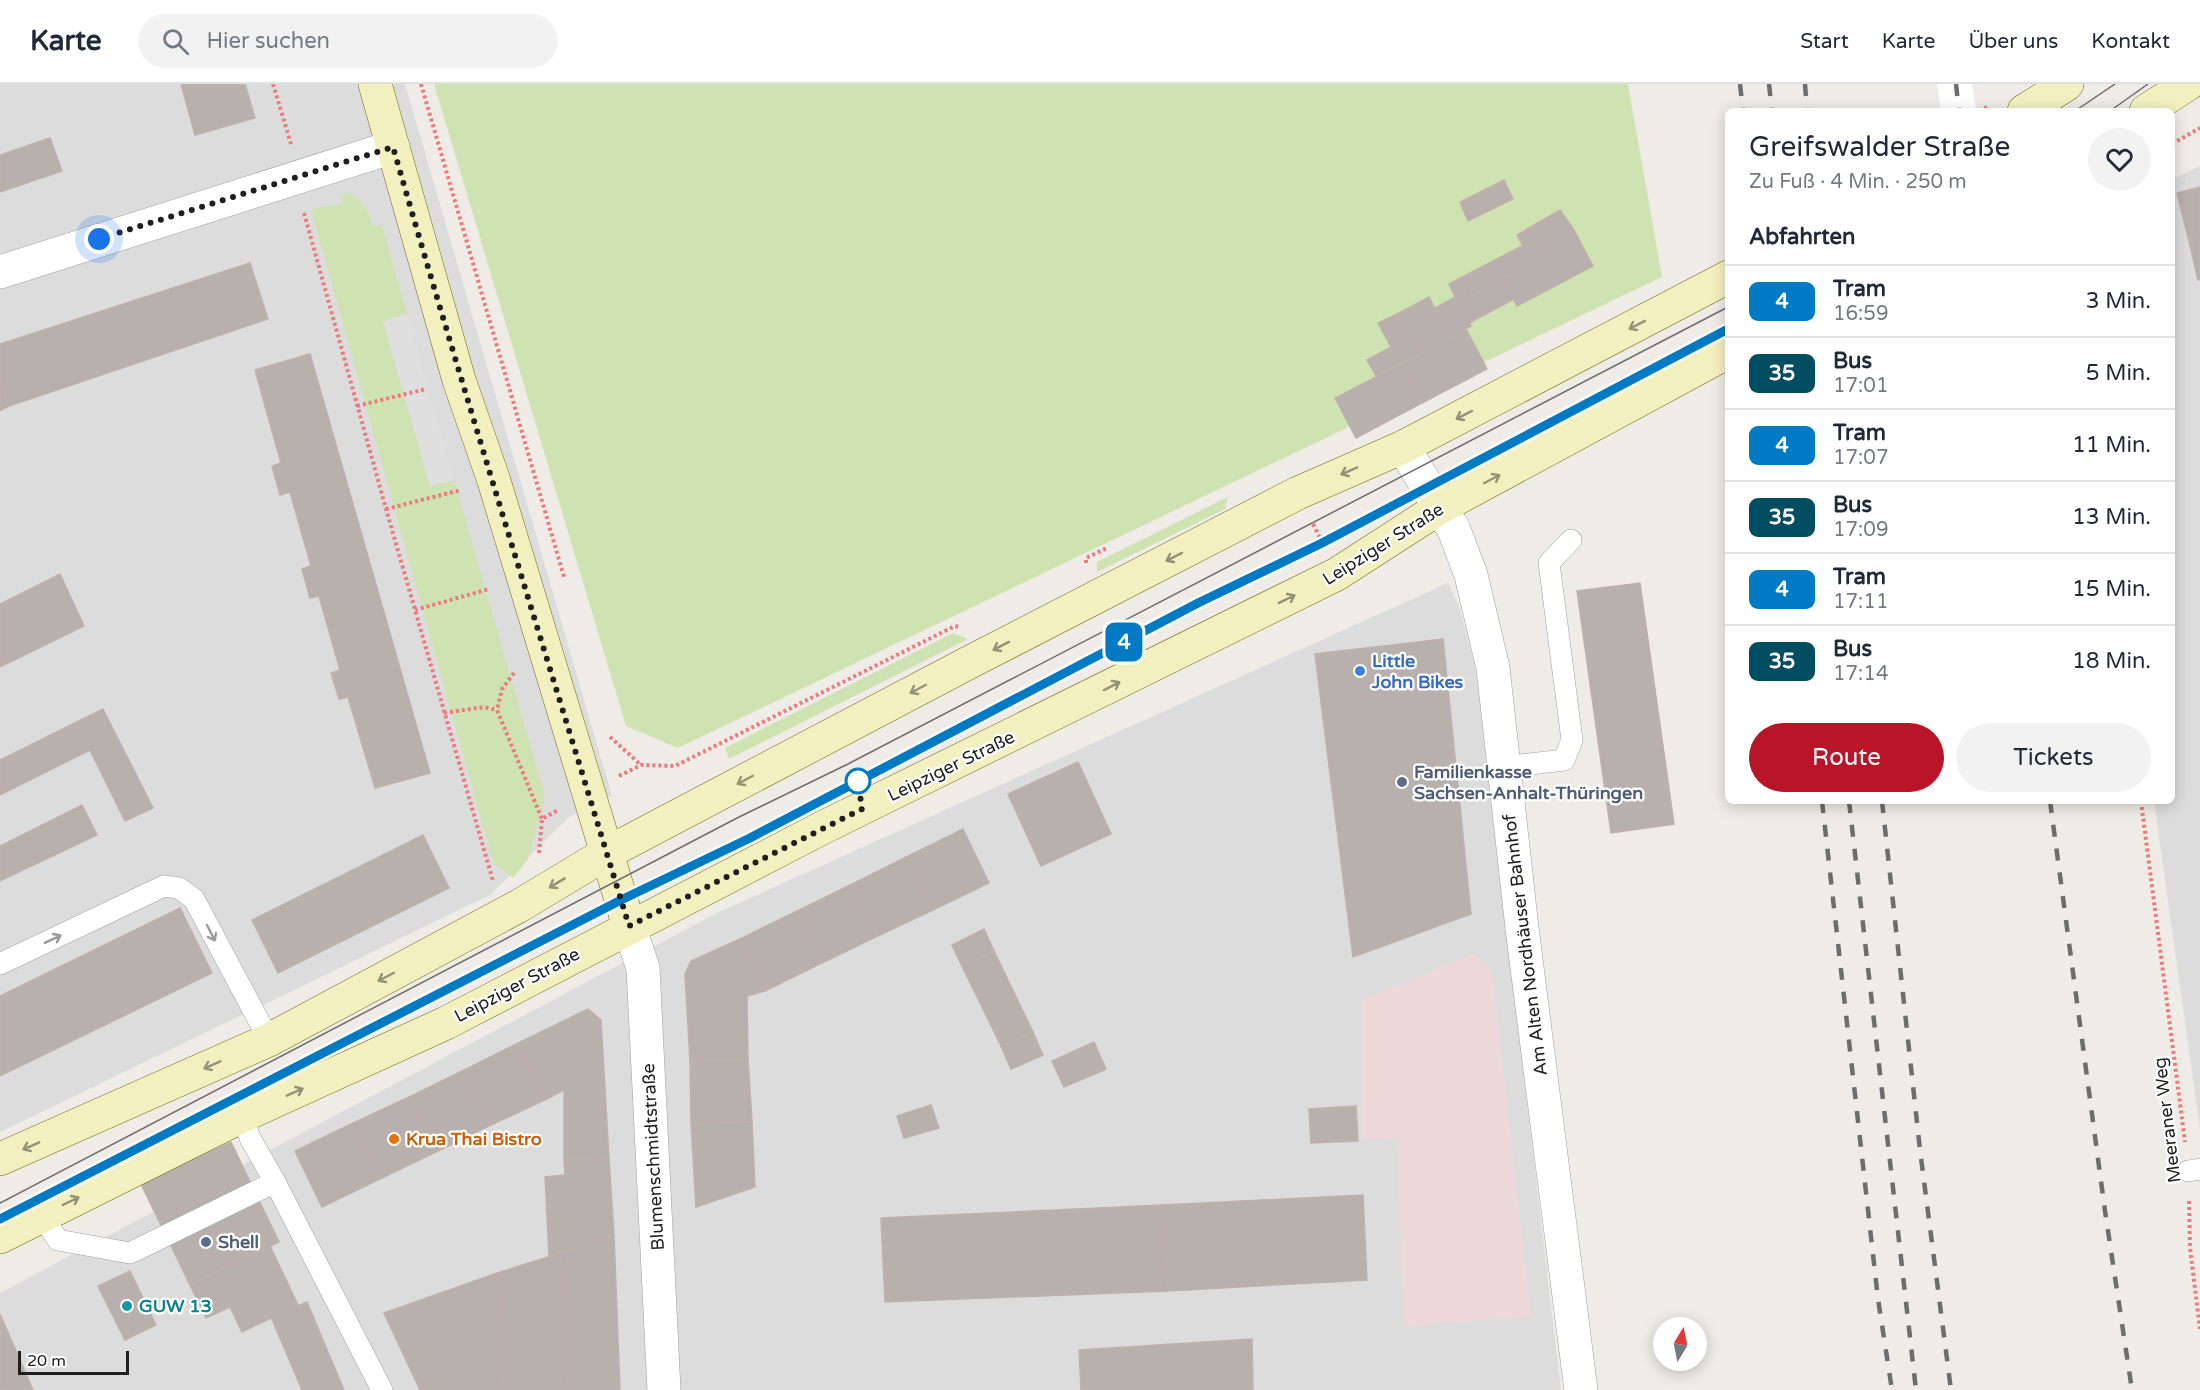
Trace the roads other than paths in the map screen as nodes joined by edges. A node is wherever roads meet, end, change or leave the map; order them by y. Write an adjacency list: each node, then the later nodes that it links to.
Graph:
1 (375, 84): 6 (main road)
2 (2067, 84): 4 (main road)
3 (2188, 84): 5 (main road)
4 (2029, 108)
5 (2151, 108)
6 (393, 147): 7 (street); 14 (main road)
7 (0, 272)
8 (1725, 279): 10 (main road, one-way to 10)
9 (1725, 354): 11 (main road, Leipziger Straße, one-way to 9)
10 (1403, 447): 11 (street, Am Alten Nordhäuser Bahnhof); 14 (main road, one-way to 14)
11 (1441, 507): 13 (street, Am Alten Nordhäuser Bahnhof); 15 (main road, Leipziger Straße, one-way to 11)
12 (1571, 540): 13 (lane)
13 (1504, 767): 25 (street, Am Alten Nordhäuser Bahnhof)
14 (607, 853): 15 (main road); 17 (main road, one-way to 17)
15 (629, 926): 18 (main road, Leipziger Straße, one-way to 15); 24 (street, Blumenschmidtstraße)
16 (0, 964): 17 (lane, one-way to 17)
17 (269, 1040): 19 (main road, one-way to 19)
18 (242, 1116): 20 (lane); 21 (main road, Leipziger Straße, one-way to 18)
19 (0, 1159)
20 (275, 1182): 21 (lane); 23 (lane)
21 (41, 1215): 22 (main road, Leipziger Straße)
22 (0, 1237)
23 (382, 1390)
24 (664, 1390)
25 (1581, 1390)

